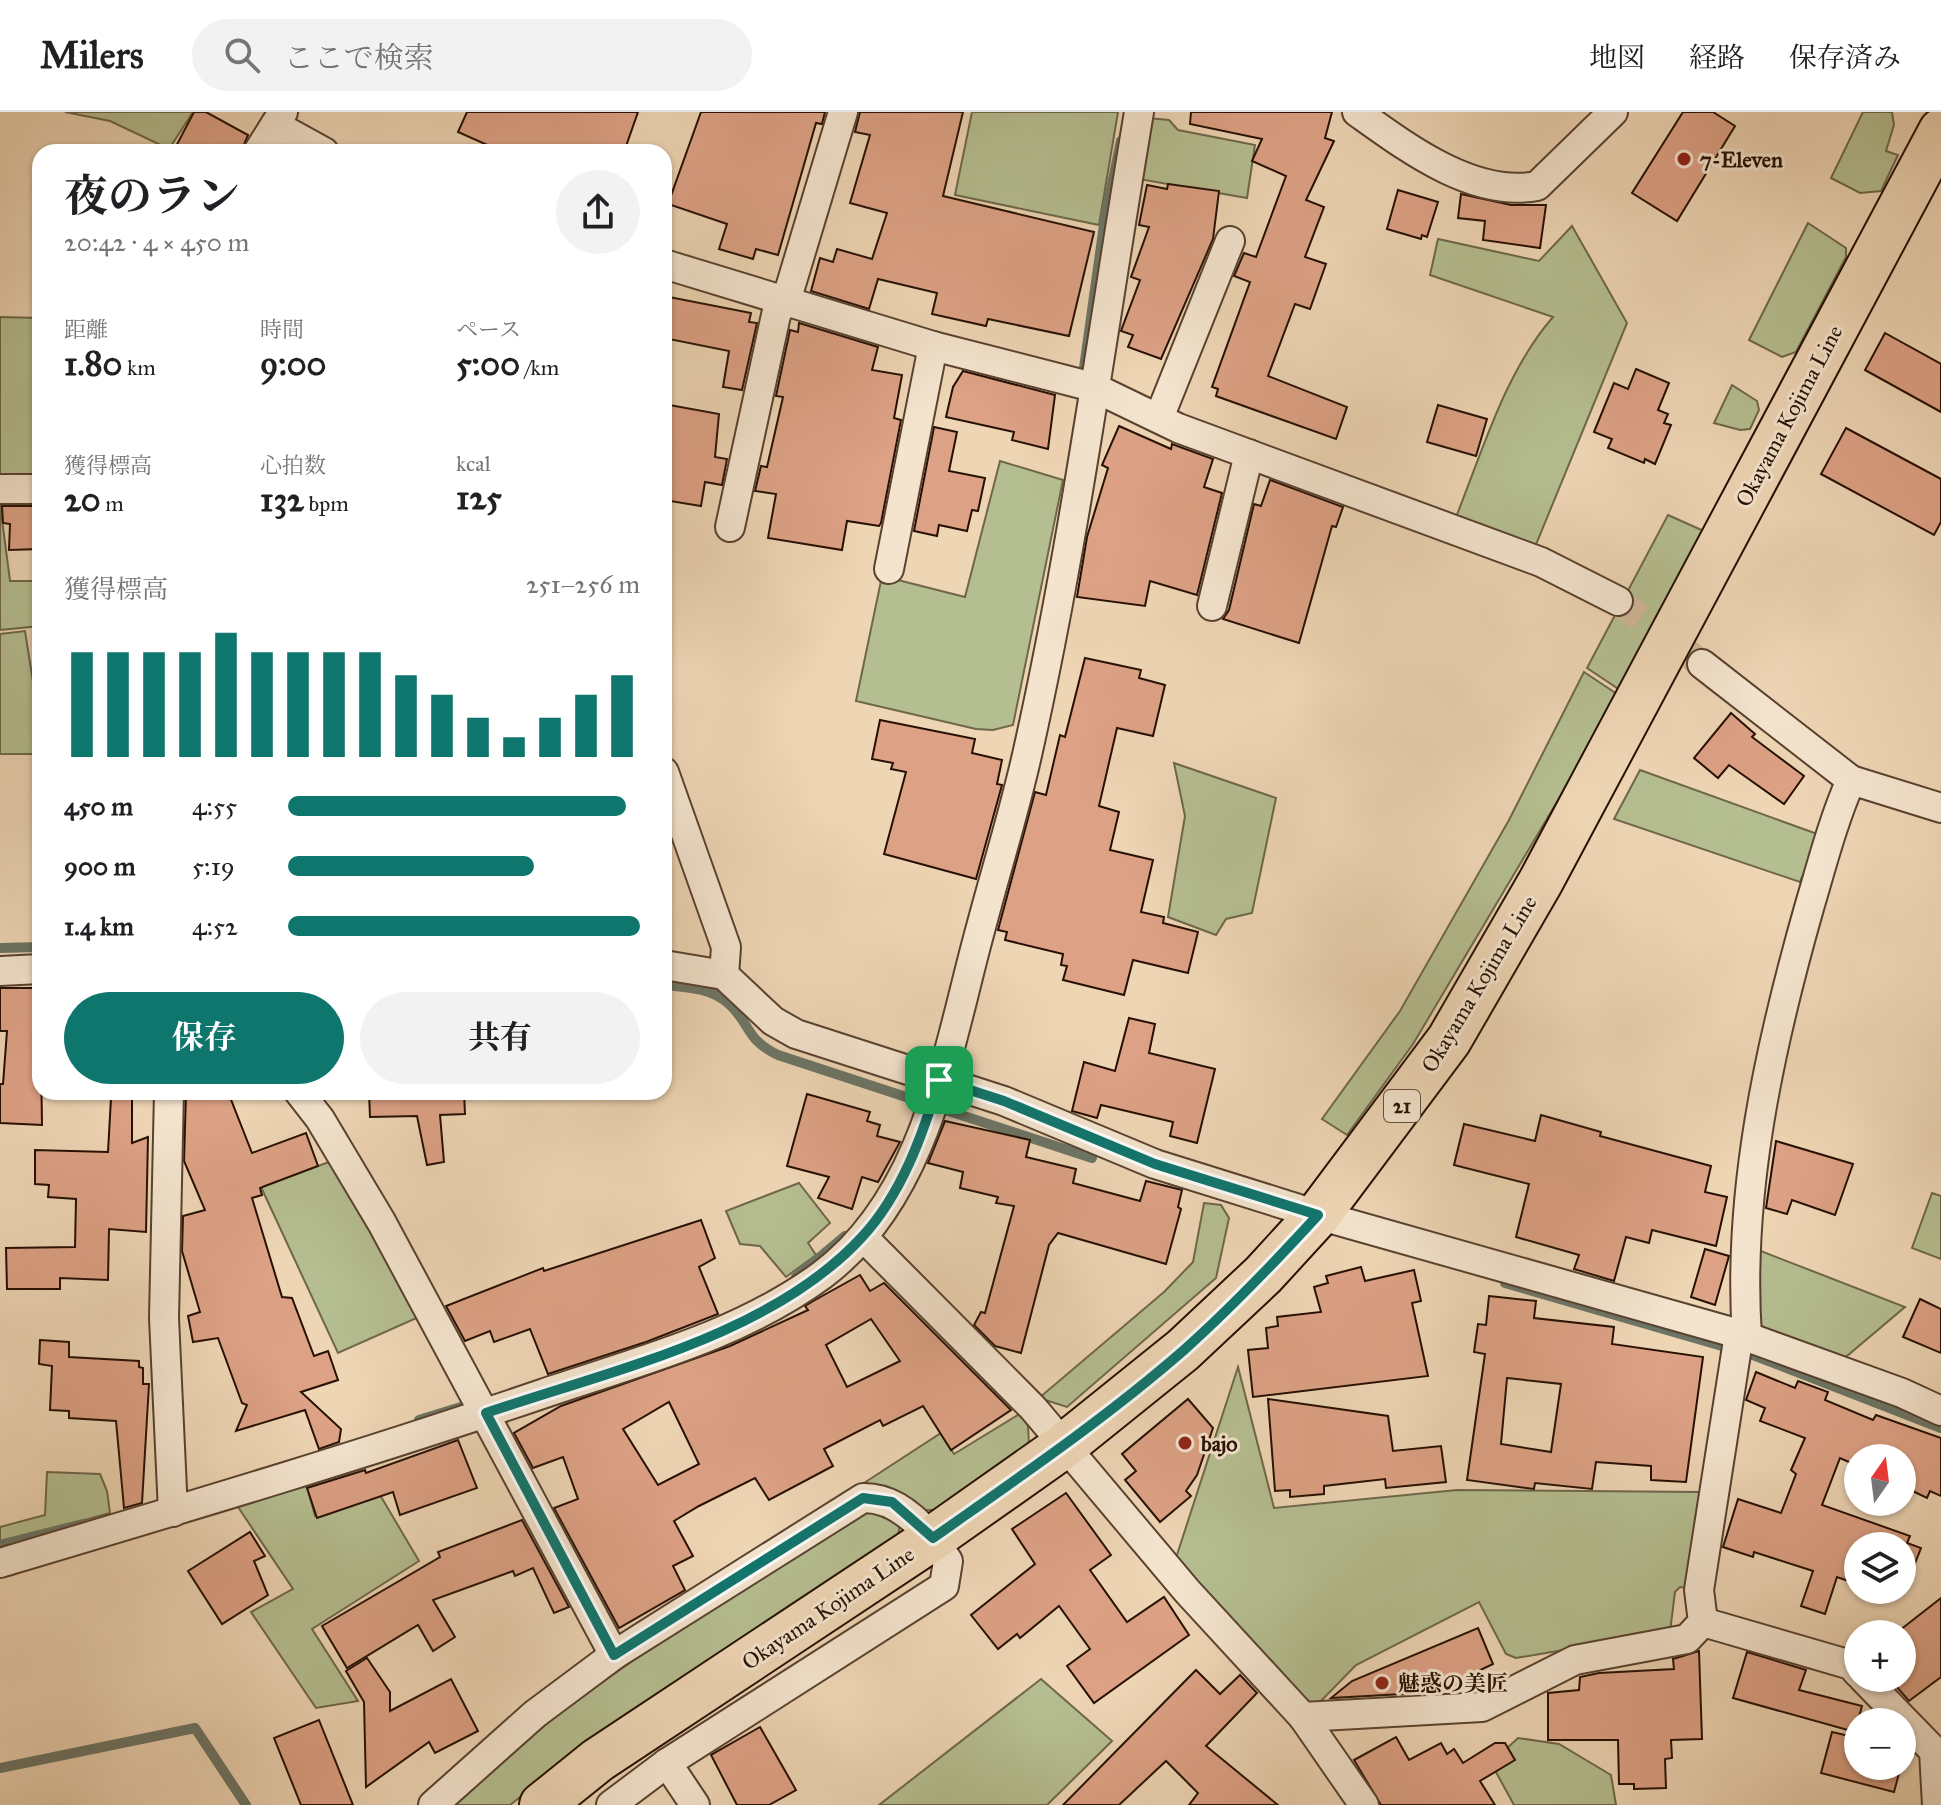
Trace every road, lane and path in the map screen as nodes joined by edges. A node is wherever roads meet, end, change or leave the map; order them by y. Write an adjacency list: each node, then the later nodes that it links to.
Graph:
1 (843, 112): 11 (street)
2 (1139, 112): 13 (street)
3 (1357, 112): 4 (street)
4 (1613, 112)
5 (279, 118): 7 (street); 8 (street)
6 (1941, 131): 33 (main road, Okayama Kojima Line / 21)
7 (263, 144)
8 (313, 144)
9 (1230, 241): 14 (street)
10 (672, 267): 11 (street)
11 (782, 303): 12 (street); 18 (street)
12 (933, 346): 13 (street); 19 (street)
13 (1084, 384): 14 (street); 30 (street)
14 (1159, 418): 15 (street)
15 (1249, 454): 20 (street); 21 (street)
16 (0, 489): 17 (street)
17 (32, 489)
18 (730, 527)
19 (889, 569)
20 (1618, 601)
21 (1212, 606)
22 (1702, 664): 23 (street)
23 (1851, 780): 25 (street); 35 (street)
24 (672, 795): 29 (street)
25 (1941, 808)
26 (672, 966): 29 (street)
27 (32, 969): 28 (street)
28 (0, 971)
29 (724, 975): 30 (street)
30 (934, 1099): 33 (street); 34 (street)
31 (169, 1100): 39 (street)
32 (305, 1100): 36 (street)
33 (1318, 1215): 35 (street); 38 (main road, Okayama Kojima Line / 21)
34 (863, 1237): 36 (street); 38 (street)
35 (1740, 1342): 37 (street); 42 (street)
36 (481, 1405): 39 (street); 43 (street)
37 (1941, 1411)
38 (1065, 1445): 40 (main road, Okayama Kojima Line / 21); 46 (street)
39 (172, 1504): 41 (street)
40 (933, 1538): 43 (street); 48 (street); 50 (main road, Okayama Kojima Line / 21)
41 (0, 1563)
42 (1703, 1622): 44 (street); 46 (street)
43 (614, 1655): 49 (street)
44 (1844, 1663)
45 (1879, 1692): 47 (street)
46 (1303, 1717): 53 (street)
47 (1935, 1742): 54 (street)
48 (667, 1763): 51 (street); 52 (street)
49 (433, 1805)
50 (542, 1805)
51 (611, 1805)
52 (695, 1805)
53 (1364, 1805)
54 (1937, 1805)

